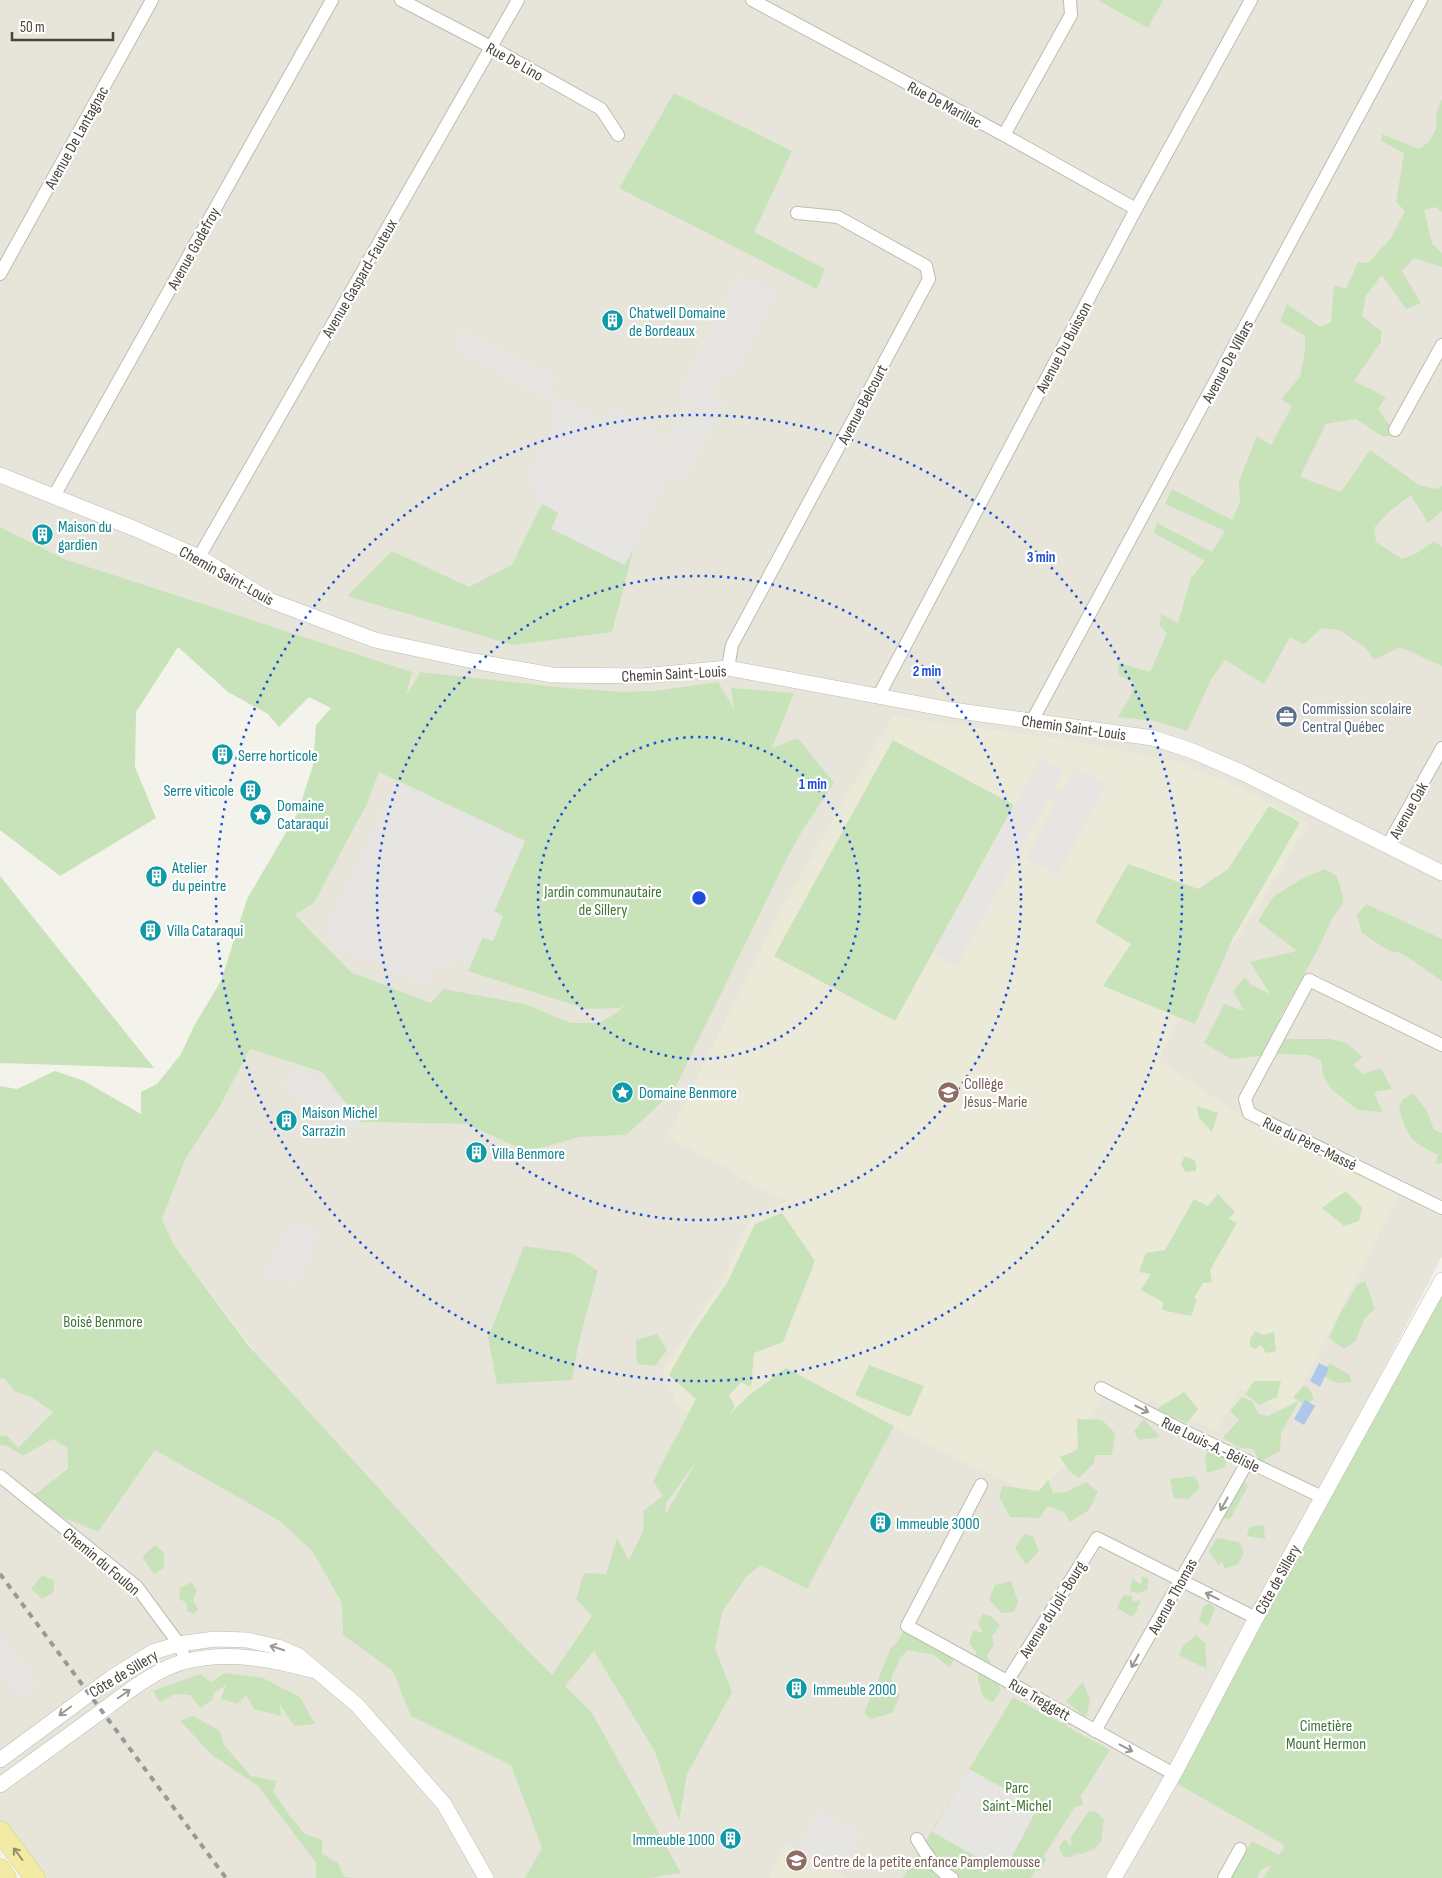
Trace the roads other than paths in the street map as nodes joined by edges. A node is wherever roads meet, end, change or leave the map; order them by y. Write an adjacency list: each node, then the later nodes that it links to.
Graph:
1 (152, 0): 14 (street, Avenue De Lantagnac)
2 (332, 0): 18 (street, Avenue Godefroy)
3 (400, 0): 9 (street, Rue De Lino)
4 (518, 0): 9 (street, Avenue Gaspard-Fauteux)
5 (752, 0): 11 (street, Rue De Marillac)
6 (1070, 0): 11 (street)
7 (1251, 0): 12 (street, Avenue Du Buisson)
8 (1421, 0): 22 (street, Avenue De Villars)
9 (491, 47): 10 (street, Rue De Lino); 19 (street, Avenue Gaspard-Fauteux)
10 (618, 135)
11 (1004, 135): 12 (street, Rue De Marillac)
12 (1136, 209): 21 (street, Avenue Du Buisson)
13 (798, 213): 20 (street, Avenue Belcourt)
14 (0, 274)
15 (1442, 345): 16 (street)
16 (1395, 430)
17 (0, 475): 18 (street, Chemin Saint-Louis)
18 (54, 496): 19 (street, Chemin Saint-Louis)
19 (199, 557): 20 (street, Chemin Saint-Louis)
20 (728, 668): 21 (street, Chemin Saint-Louis)
21 (878, 697): 22 (street, Chemin Saint-Louis)
22 (1032, 721): 24 (street, Chemin Saint-Louis)
23 (1442, 748): 24 (street, Avenue Oak)
24 (1388, 845): 25 (street, Chemin Saint-Louis)
25 (1442, 873)
26 (1442, 1046): 27 (street, Rue du Père-Massé)
27 (1442, 1208)
28 (1442, 1280): 33 (street, Côte de Sillery)
29 (1101, 1388): 30 (street, Rue Louis-A.-Bélisle, one-way to 30)
30 (1248, 1461): 33 (street, Rue Louis-A.-Bélisle); 34 (street, Avenue Thomas, one-way to 34)
31 (0, 1476): 36 (street, Chemin du Foulon)
32 (981, 1485): 39 (street, Rue Treggett)
33 (1322, 1497): 35 (street, Côte de Sillery)
34 (1180, 1580): 35 (street, one-way to 34); 39 (street, Avenue du Joli-Bourg); 40 (street, Avenue Thomas, one-way to 40)
35 (1256, 1618): 42 (street, Côte de Sillery)
36 (180, 1644): 37 (street, Chemin du Foulon); 38 (street, Côte de Sillery, one-way to 36); 41 (street, Côte de Sillery, one-way to 41)
37 (186, 1661): 38 (street, Côte de Sillery); 43 (street, Côte de Sillery, one-way to 37)
38 (318, 1672): 50 (street, Côte de Sillery)
39 (1008, 1680): 40 (street, Rue Treggett)
40 (1095, 1731): 42 (street, Rue Treggett, one-way to 42)
41 (0, 1760)
42 (1174, 1774): 52 (street, Côte de Sillery)
43 (0, 1785)
44 (0, 1831): 49 (main road, one-way to 44)
45 (917, 1840): 51 (street)
46 (1240, 1849): 53 (street)
47 (0, 1869): 48 (main road)
48 (6, 1878)
49 (35, 1878)
50 (486, 1878)
51 (952, 1878)
52 (1114, 1878)
53 (1224, 1878)

